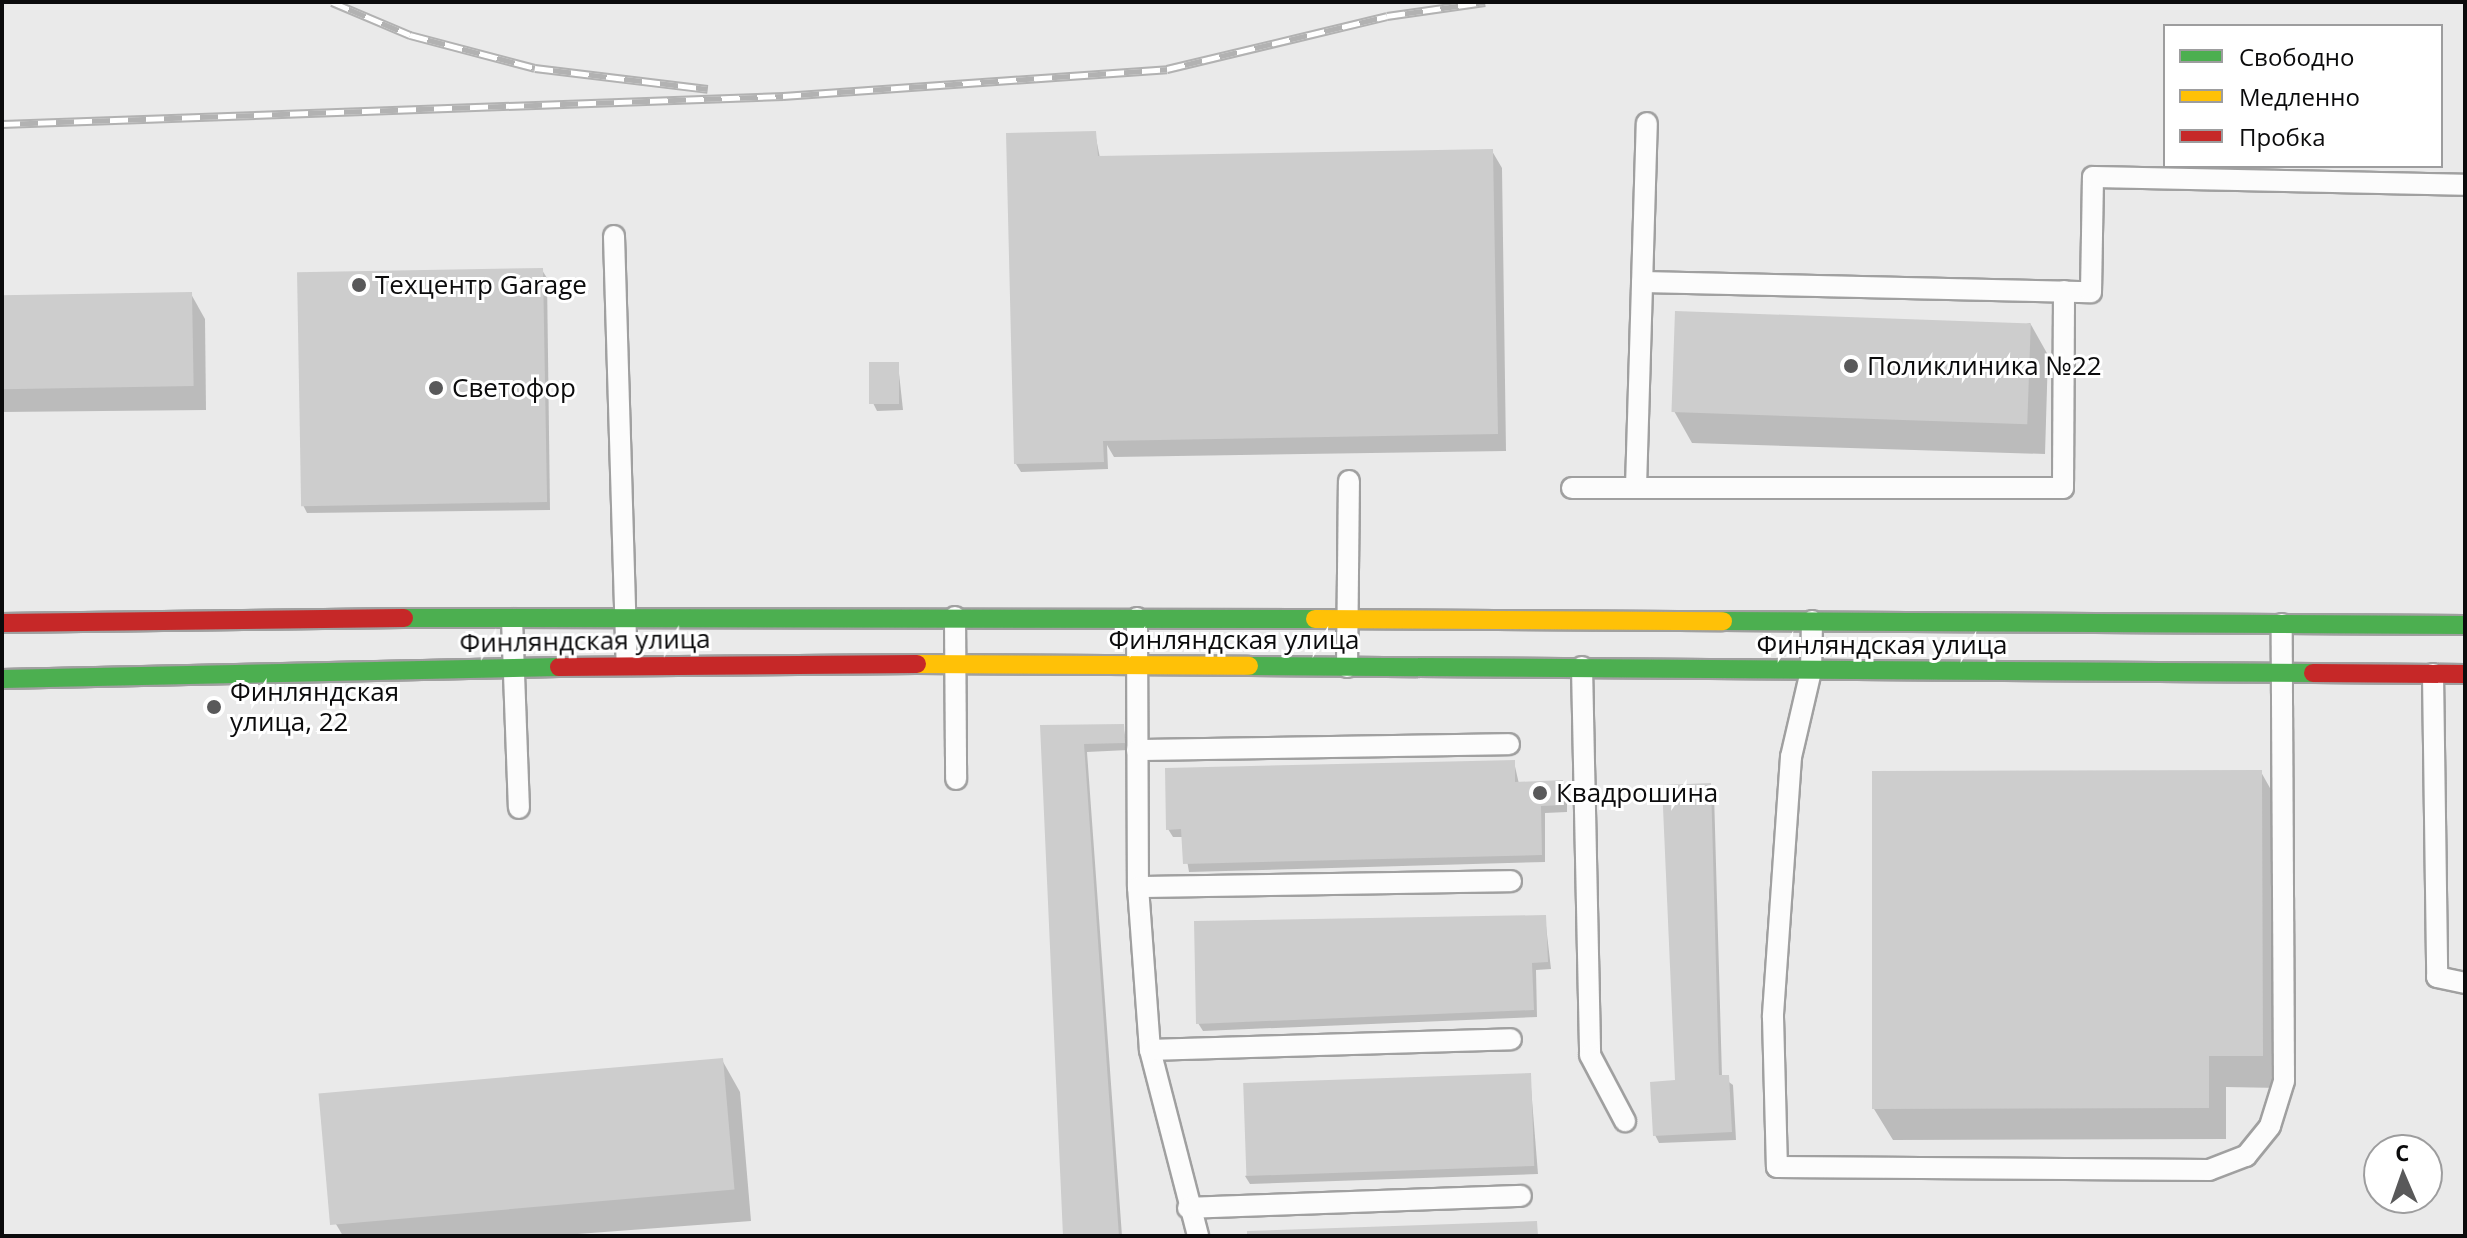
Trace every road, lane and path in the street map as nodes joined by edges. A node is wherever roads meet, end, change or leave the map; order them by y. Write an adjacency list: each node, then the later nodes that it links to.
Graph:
1 (1647, 123): 4 (lane)
2 (2465, 185): 5 (lane)
3 (614, 236): 9 (lane)
4 (1642, 282): 5 (lane); 7 (lane)
5 (2064, 291): 7 (lane)
6 (1349, 481): 13 (lane)
7 (1636, 487): 8 (lane)
8 (1572, 488)
9 (626, 616): 10 (street, Финляндская улица); 12 (street, Финляндская улица); 19 (lane)
10 (955, 617): 11 (street, Финляндская улица); 18 (lane)
11 (1137, 618): 13 (street, Финляндская улица); 20 (lane)
12 (512, 619): 15 (street, Финляндская улица); 21 (lane)
13 (1346, 620): 14 (street, Финляндская улица); 22 (lane)
14 (1812, 621): 16 (street, Финляндская улица); 24 (lane)
15 (2, 623)
16 (2282, 624): 17 (street, Финляндская улица); 25 (lane)
17 (2465, 625)
18 (955, 664): 19 (street, Финляндская улица); 20 (street, Финляндская улица); 31 (lane)
19 (627, 665): 21 (street, Финляндская улица)
20 (1136, 666): 22 (street, Финляндская улица); 30 (lane)
21 (514, 667): 28 (street, Финляндская улица); 32 (lane)
22 (1347, 667): 23 (street, Финляндская улица)
23 (1582, 667): 24 (street, Финляндская улица); 38 (lane)
24 (1811, 671): 25 (street, Финляндская улица); 25 (lane)
25 (2282, 673): 26 (street, Финляндская улица)
26 (2433, 674): 27 (street, Финляндская улица); 35 (lane)
27 (2465, 674)
28 (2, 679)
29 (1509, 744): 30 (lane)
30 (1137, 750): 34 (lane)
31 (956, 779)
32 (519, 808)
33 (1511, 881): 34 (lane)
34 (1138, 887): 37 (lane)
35 (2465, 983)
36 (1511, 1039): 37 (lane)
37 (1150, 1050): 40 (lane)
38 (1625, 1121)
39 (1521, 1196): 40 (lane)
40 (1188, 1208): 41 (lane)
41 (1198, 1236)

